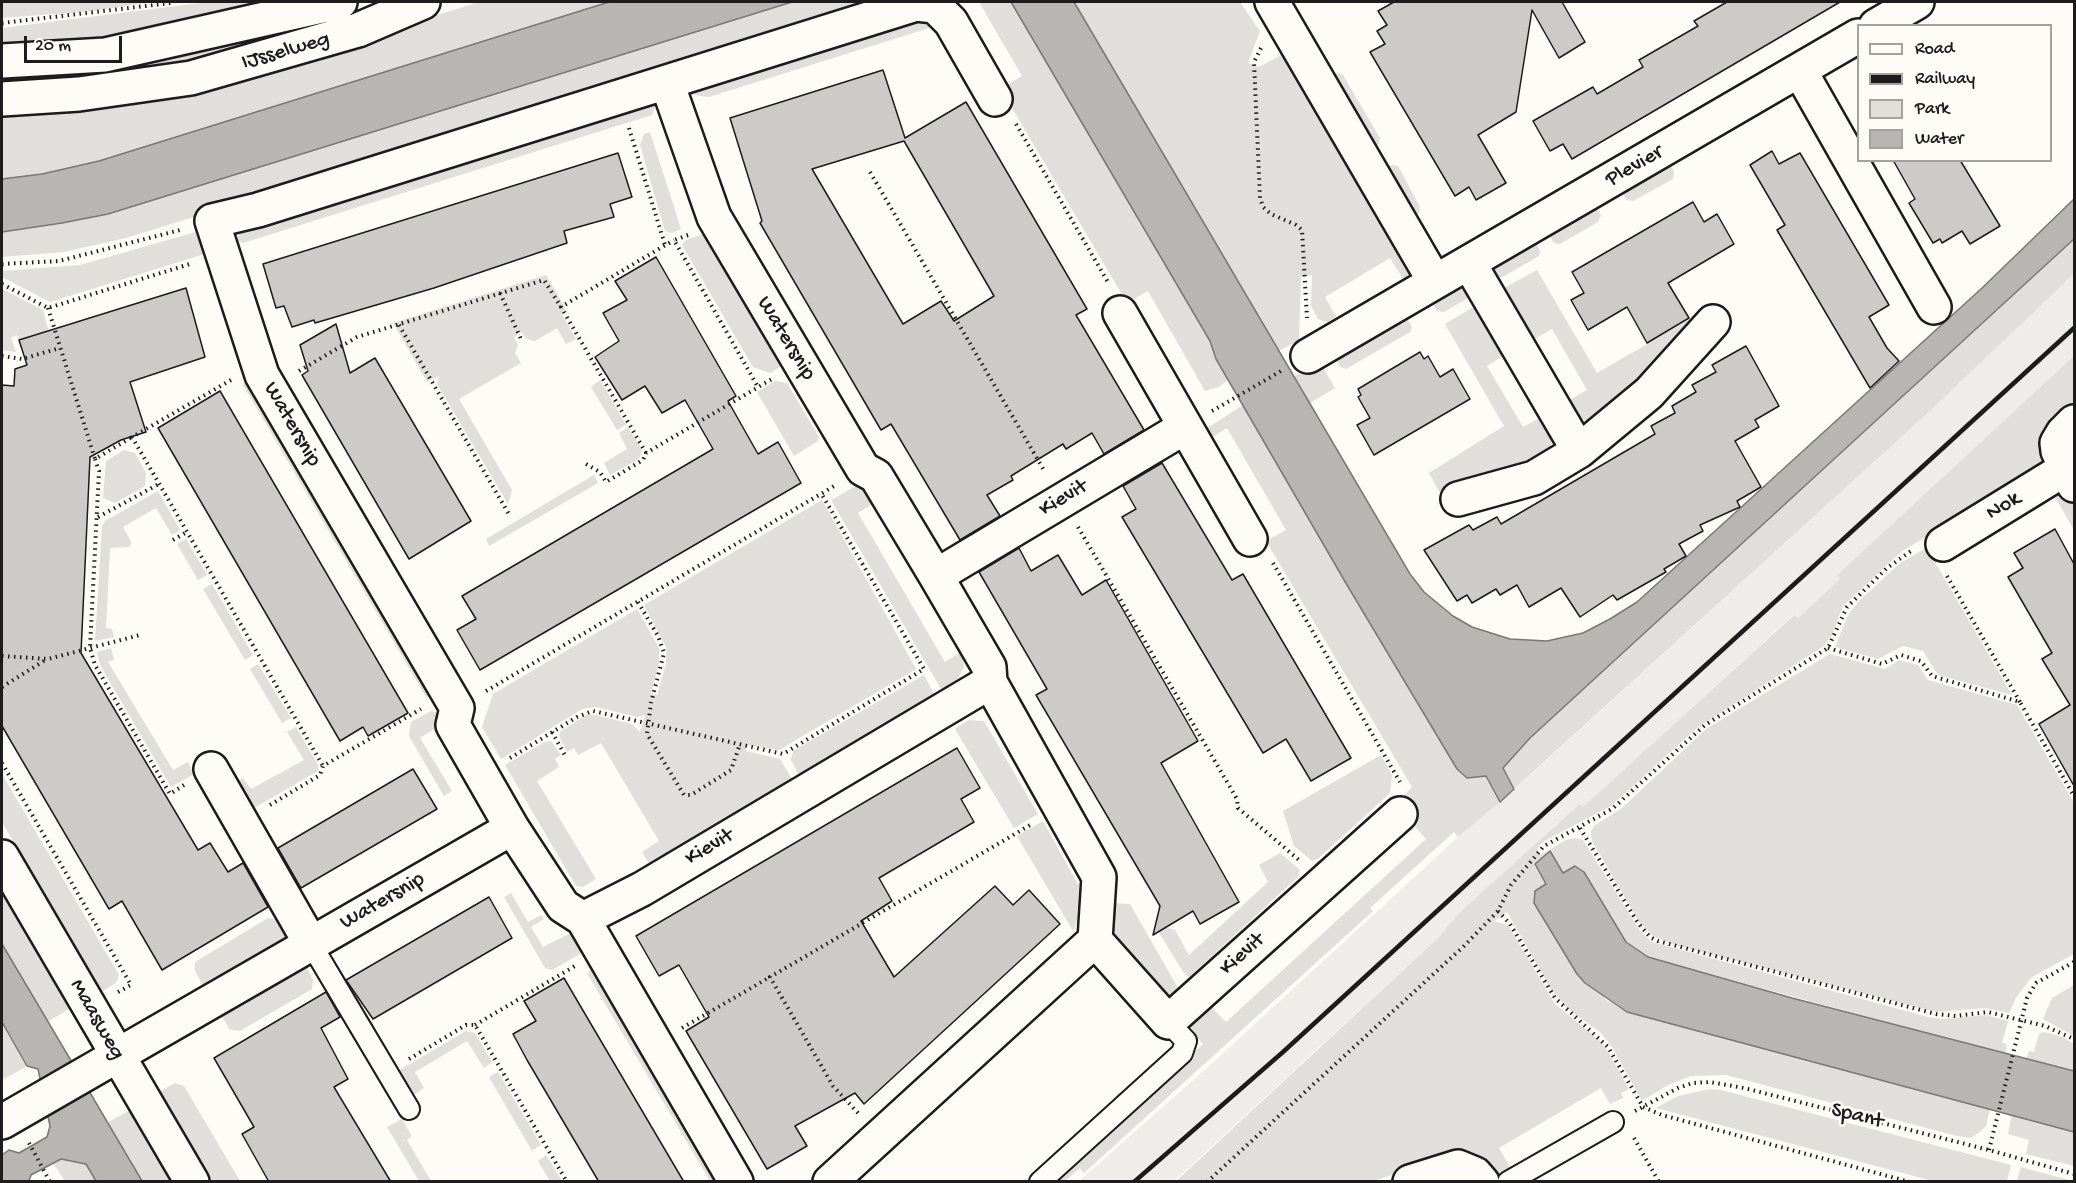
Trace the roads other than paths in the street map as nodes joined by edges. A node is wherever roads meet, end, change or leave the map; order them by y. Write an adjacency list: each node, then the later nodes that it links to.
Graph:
1 (340, 2): 7 (street, IJsselweg)
2 (423, 2): 10 (street, IJsselweg)
3 (1917, 2): 5 (street)
4 (1284, 6): 13 (street)
5 (1879, 24)
6 (1857, 37): 8 (street, Plevier)
7 (2, 61)
8 (1800, 71): 12 (street, Plevier); 14 (street)
9 (672, 98): 11 (street); 25 (street, Watersnip); 29 (street, Watersnip)
10 (2, 99)
11 (995, 99)
12 (1469, 263): 13 (street, Plevier); 20 (street)
13 (1435, 282): 17 (street, Plevier)
14 (1934, 307)
15 (1120, 314): 19 (street)
16 (1713, 322): 20 (street)
17 (1304, 358)
18 (2074, 422): 21 (street, Nok)
19 (1185, 427): 23 (street); 25 (street, Kievit)
20 (1579, 452): 22 (street)
21 (2070, 477): 24 (street, Nok)
22 (1458, 500)
23 (1250, 539)
24 (1937, 546)
25 (936, 576): 26 (street)
26 (990, 682): 31 (street, Kievit); 32 (street)
27 (211, 770): 33 (street)
28 (1400, 814): 34 (street, Kievit)
29 (512, 828): 31 (street); 33 (street, Watersnip)
30 (2, 857): 35 (street, Maasweg)
31 (583, 919): 40 (street)
32 (1095, 940): 34 (street); 41 (street)
33 (310, 944): 35 (street, Watersnip); 36 (lane)
34 (1168, 1022): 42 (lane)
35 (117, 1055): 38 (street, Watersnip); 39 (street, Maasweg)
36 (409, 1109)
37 (1618, 1120): 45 (lane)
38 (2, 1122)
39 (192, 1182)
40 (736, 1182)
41 (830, 1182)
42 (1040, 1182)
43 (1410, 1182): 44 (street)
44 (1482, 1182)
45 (1508, 1182)

